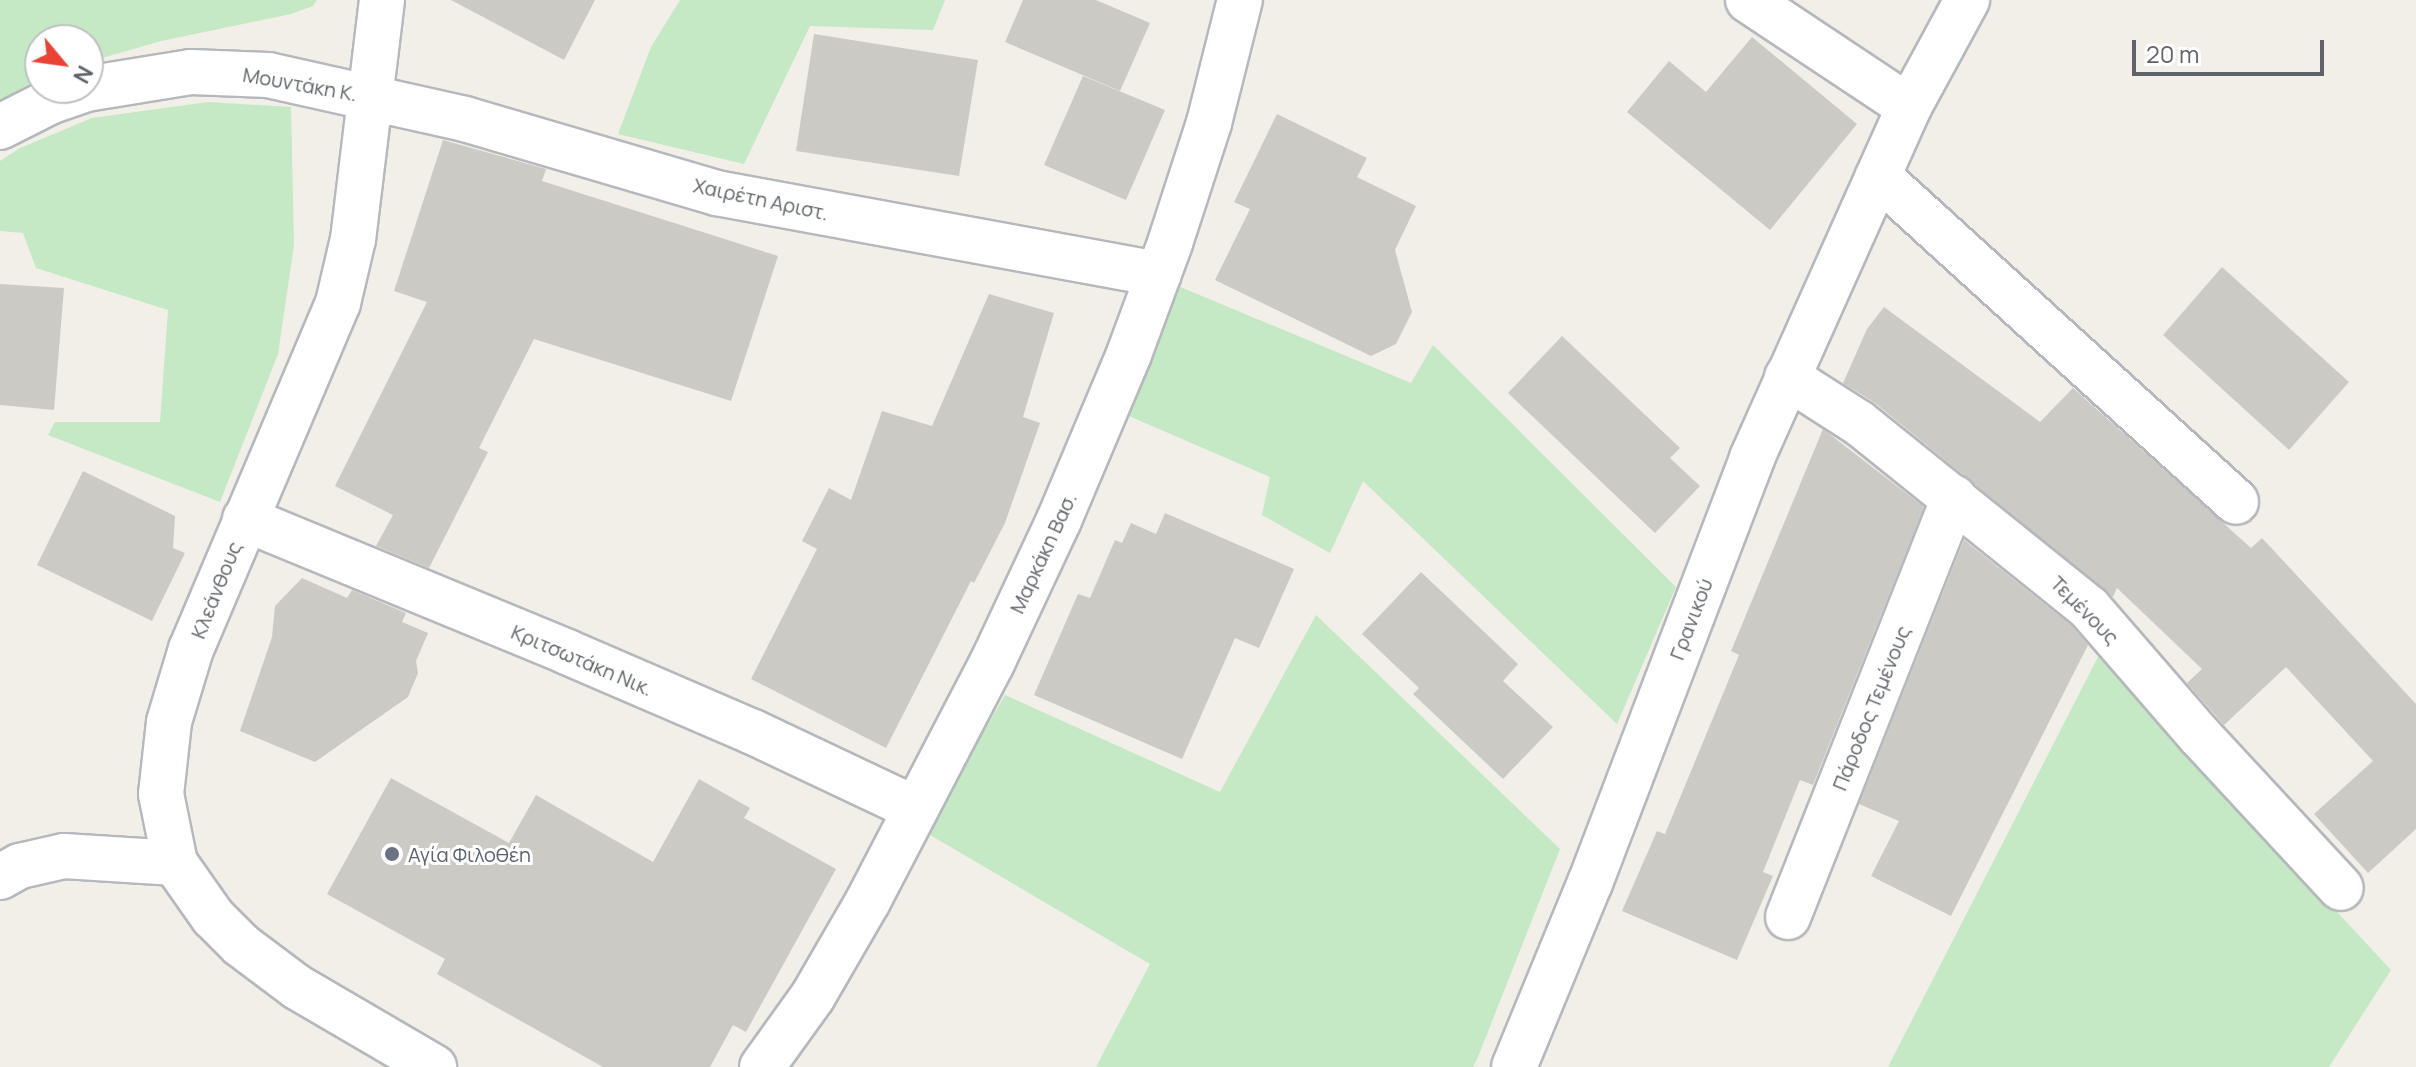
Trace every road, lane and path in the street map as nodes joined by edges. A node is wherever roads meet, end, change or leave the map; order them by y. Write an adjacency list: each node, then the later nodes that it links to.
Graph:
1 (382, 0): 5 (street, Κλεάνθους)
2 (1240, 0): 9 (street, Μαρκάκη Βασ.)
3 (1748, 0): 6 (street)
4 (1967, 0): 6 (street, Γρανικού)
5 (370, 96): 7 (street, Μουντάκη Κ.); 9 (street, Χαιρέτη Αριστ.); 13 (street, Κλεάνθους)
6 (1909, 107): 8 (street, Γρανικού)
7 (0, 127)
8 (1878, 176): 10 (street, Γρανικού); 12 (street)
9 (1159, 274): 14 (street, Μαρκάκη Βασ.)
10 (1787, 377): 11 (street, Τεμένους); 21 (street, Γρανικού)
11 (1954, 498): 17 (street, Τεμένους); 18 (street, Πάροδος Τεμένους)
12 (2236, 502)
13 (245, 519): 14 (street, Κριτσωτάκη Νικ.); 15 (street, Κλεάνθους)
14 (916, 809): 20 (street, Μαρκάκη Βασ.)
15 (175, 863): 16 (street); 19 (street, Κλεάνθους)
16 (0, 877)
17 (2341, 888)
18 (1788, 917)
19 (434, 1067)
20 (762, 1067)
21 (1514, 1067)

